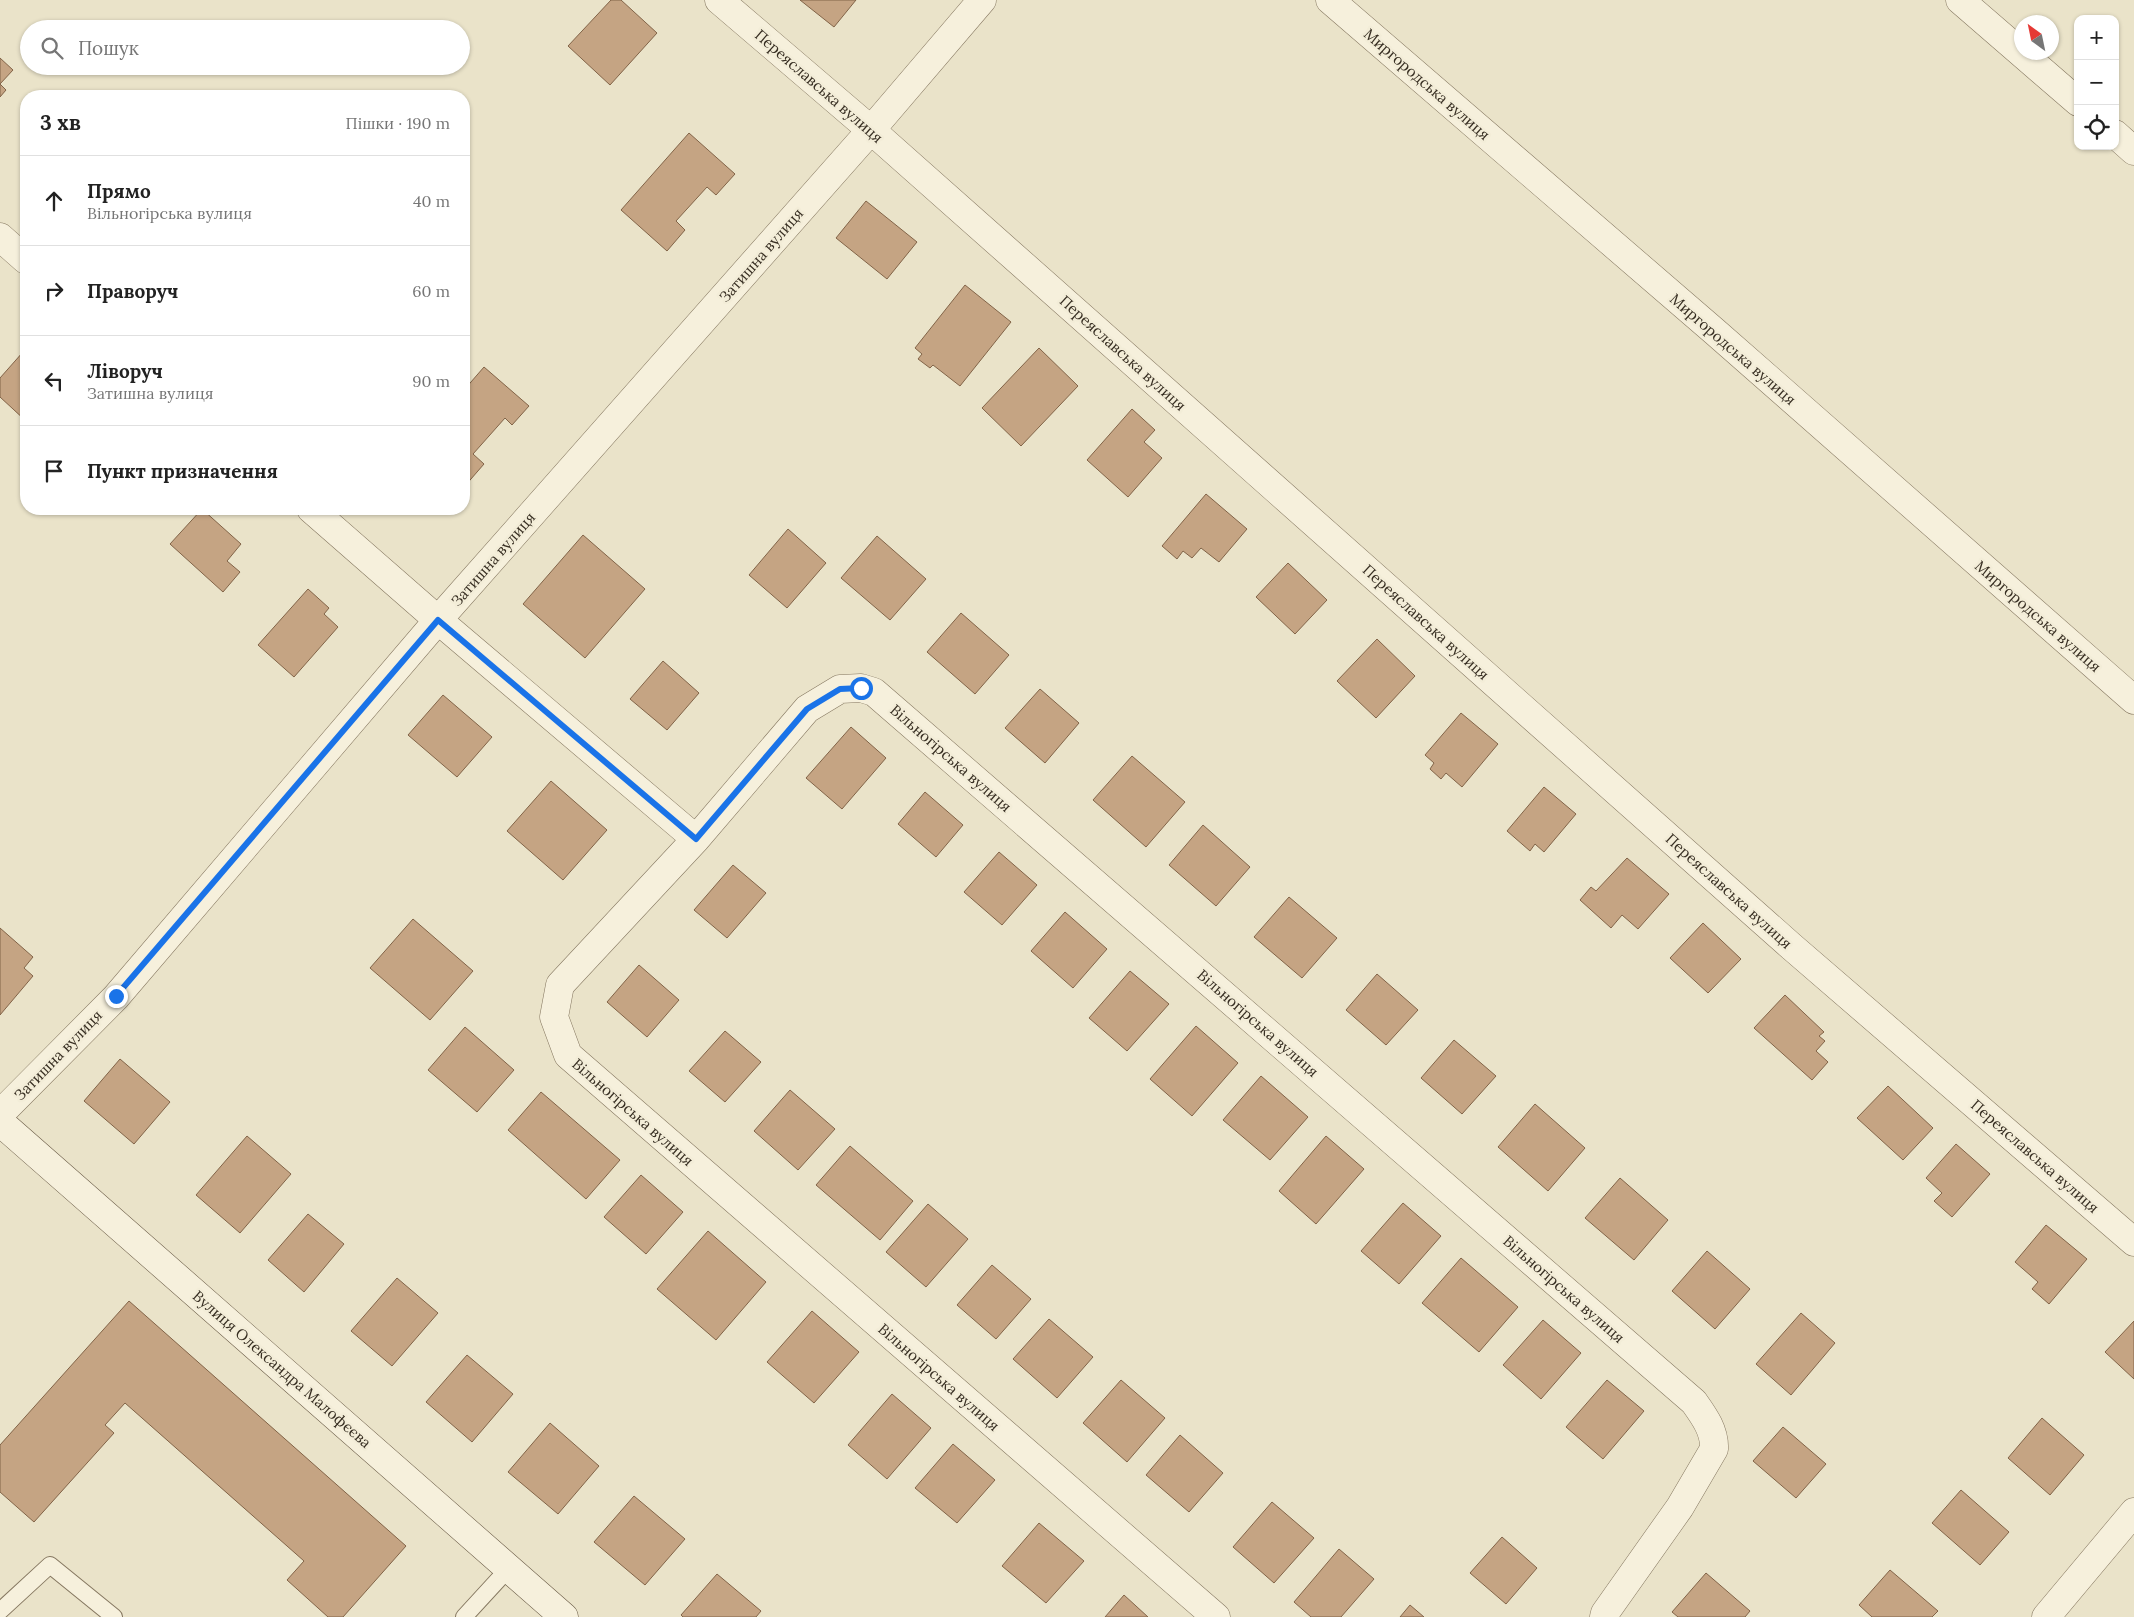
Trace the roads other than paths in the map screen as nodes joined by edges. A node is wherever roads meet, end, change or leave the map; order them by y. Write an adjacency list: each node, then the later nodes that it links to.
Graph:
1 (719, 0): 6 (street, Переяславська вулиця)
2 (982, 0): 6 (street, Затишна вулиця)
3 (1330, 0): 13 (street, Миргородська вулиця)
4 (1960, 0): 5 (street)
5 (2074, 99)
6 (871, 130): 12 (street, Затишна вулиця); 17 (street, Переяславська вулиця)
7 (2119, 138): 8 (street)
8 (2134, 151)
9 (0, 237): 10 (street)
10 (20, 255)
11 (318, 515): 12 (street)
12 (438, 620): 14 (street); 15 (street, Затишна вулиця)
13 (2134, 700)
14 (696, 839): 24 (street, Вільногірська вулиця); 25 (street, Вільногірська вулиця)
15 (0, 1114)
16 (0, 1122): 19 (street, Вулиця Олександра Малофєєва)
17 (2134, 1242)
18 (2134, 1512): 26 (street)
19 (508, 1568): 22 (lane); 23 (street, Вулиця Олександра Малофєєва)
20 (0, 1610): 21 (lane)
21 (114, 1617)
22 (464, 1617)
23 (564, 1617)
24 (1216, 1617)
25 (1604, 1617)
26 (2046, 1617)

